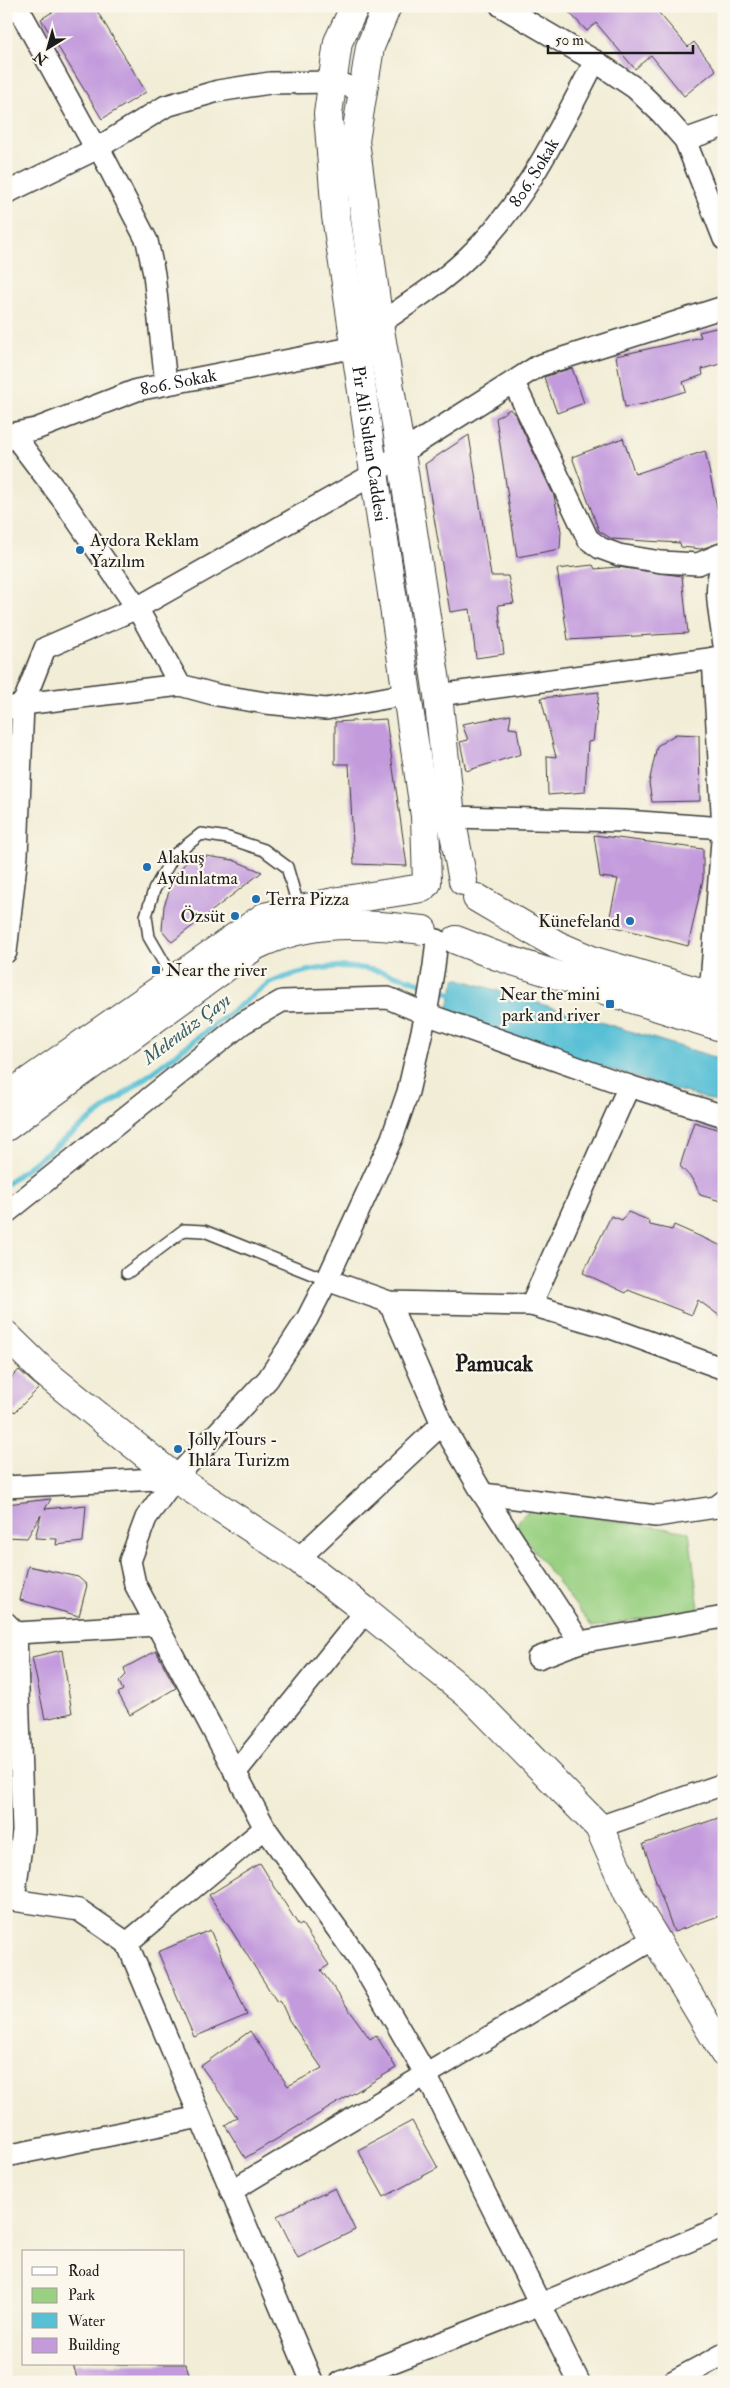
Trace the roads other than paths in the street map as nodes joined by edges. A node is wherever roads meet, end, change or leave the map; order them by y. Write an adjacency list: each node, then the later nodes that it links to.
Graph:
1 (355, 6): 6 (main road, Pir Ali Sultan Caddesi)
2 (387, 6): 7 (main road)
3 (501, 6): 5 (street)
4 (16, 12): 10 (street)
5 (594, 61): 9 (street); 14 (street, 806. Sokak)
6 (333, 82): 7 (street); 10 (street); 15 (main road, Pir Ali Sultan Caddesi)
7 (362, 90): 14 (main road)
8 (724, 126): 9 (street)
9 (685, 140): 12 (street)
10 (98, 148): 11 (street); 17 (street)
11 (6, 193)
12 (724, 239)
13 (724, 307): 16 (street)
14 (379, 324): 19 (main road)
15 (356, 347): 17 (street, 806. Sokak); 20 (main road, Pir Ali Sultan Caddesi)
16 (514, 383): 19 (street); 21 (street)
17 (166, 384): 18 (street, 806. Sokak)
18 (10, 434): 23 (street)
19 (402, 453): 20 (street); 27 (main road)
20 (374, 474): 23 (street); 26 (main road, Pir Ali Sultan Caddesi)
21 (724, 553)
22 (724, 561): 24 (street)
23 (138, 608): 25 (street); 28 (street)
24 (720, 653): 27 (street); 30 (street)
25 (180, 685): 26 (street); 28 (street)
26 (407, 694): 31 (main road, Pir Ali Sultan Caddesi)
27 (438, 695): 29 (main road)
28 (14, 706): 35 (street)
29 (451, 817): 30 (street); 32 (main road)
30 (724, 828): 37 (street)
31 (425, 886): 32 (main road); 33 (main road); 34 (main road)
32 (470, 890): 34 (main road); 37 (main road)
33 (299, 909): 36 (main road); 36 (lane)
34 (438, 937): 38 (street); 39 (main road); 43 (main road)
35 (7, 939)
36 (174, 980): 41 (main road)
37 (717, 997)
38 (427, 1006): 40 (street); 44 (street); 46 (street)
39 (724, 1028)
40 (629, 1086): 42 (street); 48 (street)
41 (6, 1097)
42 (724, 1116)
43 (6, 1127)
44 (6, 1213)
45 (127, 1273): 46 (lane)
46 (327, 1280): 47 (street); 52 (street)
47 (389, 1302): 48 (street); 51 (street)
48 (531, 1305): 50 (street)
49 (6, 1335): 52 (main road)
50 (724, 1369)
51 (442, 1424): 54 (street); 56 (street)
52 (175, 1478): 53 (street); 56 (main road); 59 (street)
53 (6, 1487)
54 (483, 1494): 55 (street); 61 (street)
55 (724, 1501)
56 (298, 1560): 57 (main road)
57 (366, 1610): 63 (street); 65 (main road)
58 (724, 1617): 61 (street)
59 (157, 1625): 60 (street); 63 (street)
60 (10, 1632): 67 (street)
61 (580, 1642): 62 (street)
62 (538, 1658)
63 (235, 1772): 66 (street)
64 (724, 1784): 65 (street)
65 (599, 1827): 68 (main road)
66 (265, 1828): 69 (street); 71 (street)
67 (10, 1899): 69 (street)
68 (655, 1938): 70 (main road); 71 (street)
69 (127, 1943): 72 (street)
70 (720, 2041)
71 (425, 2073): 74 (street); 76 (street)
72 (200, 2117): 73 (street); 74 (street)
73 (6, 2156)
74 (231, 2191): 78 (street)
75 (724, 2226): 76 (street)
76 (541, 2304): 79 (street); 80 (street)
77 (724, 2354): 81 (street)
78 (312, 2382)
79 (341, 2382)
80 (579, 2382)
81 (672, 2382)

